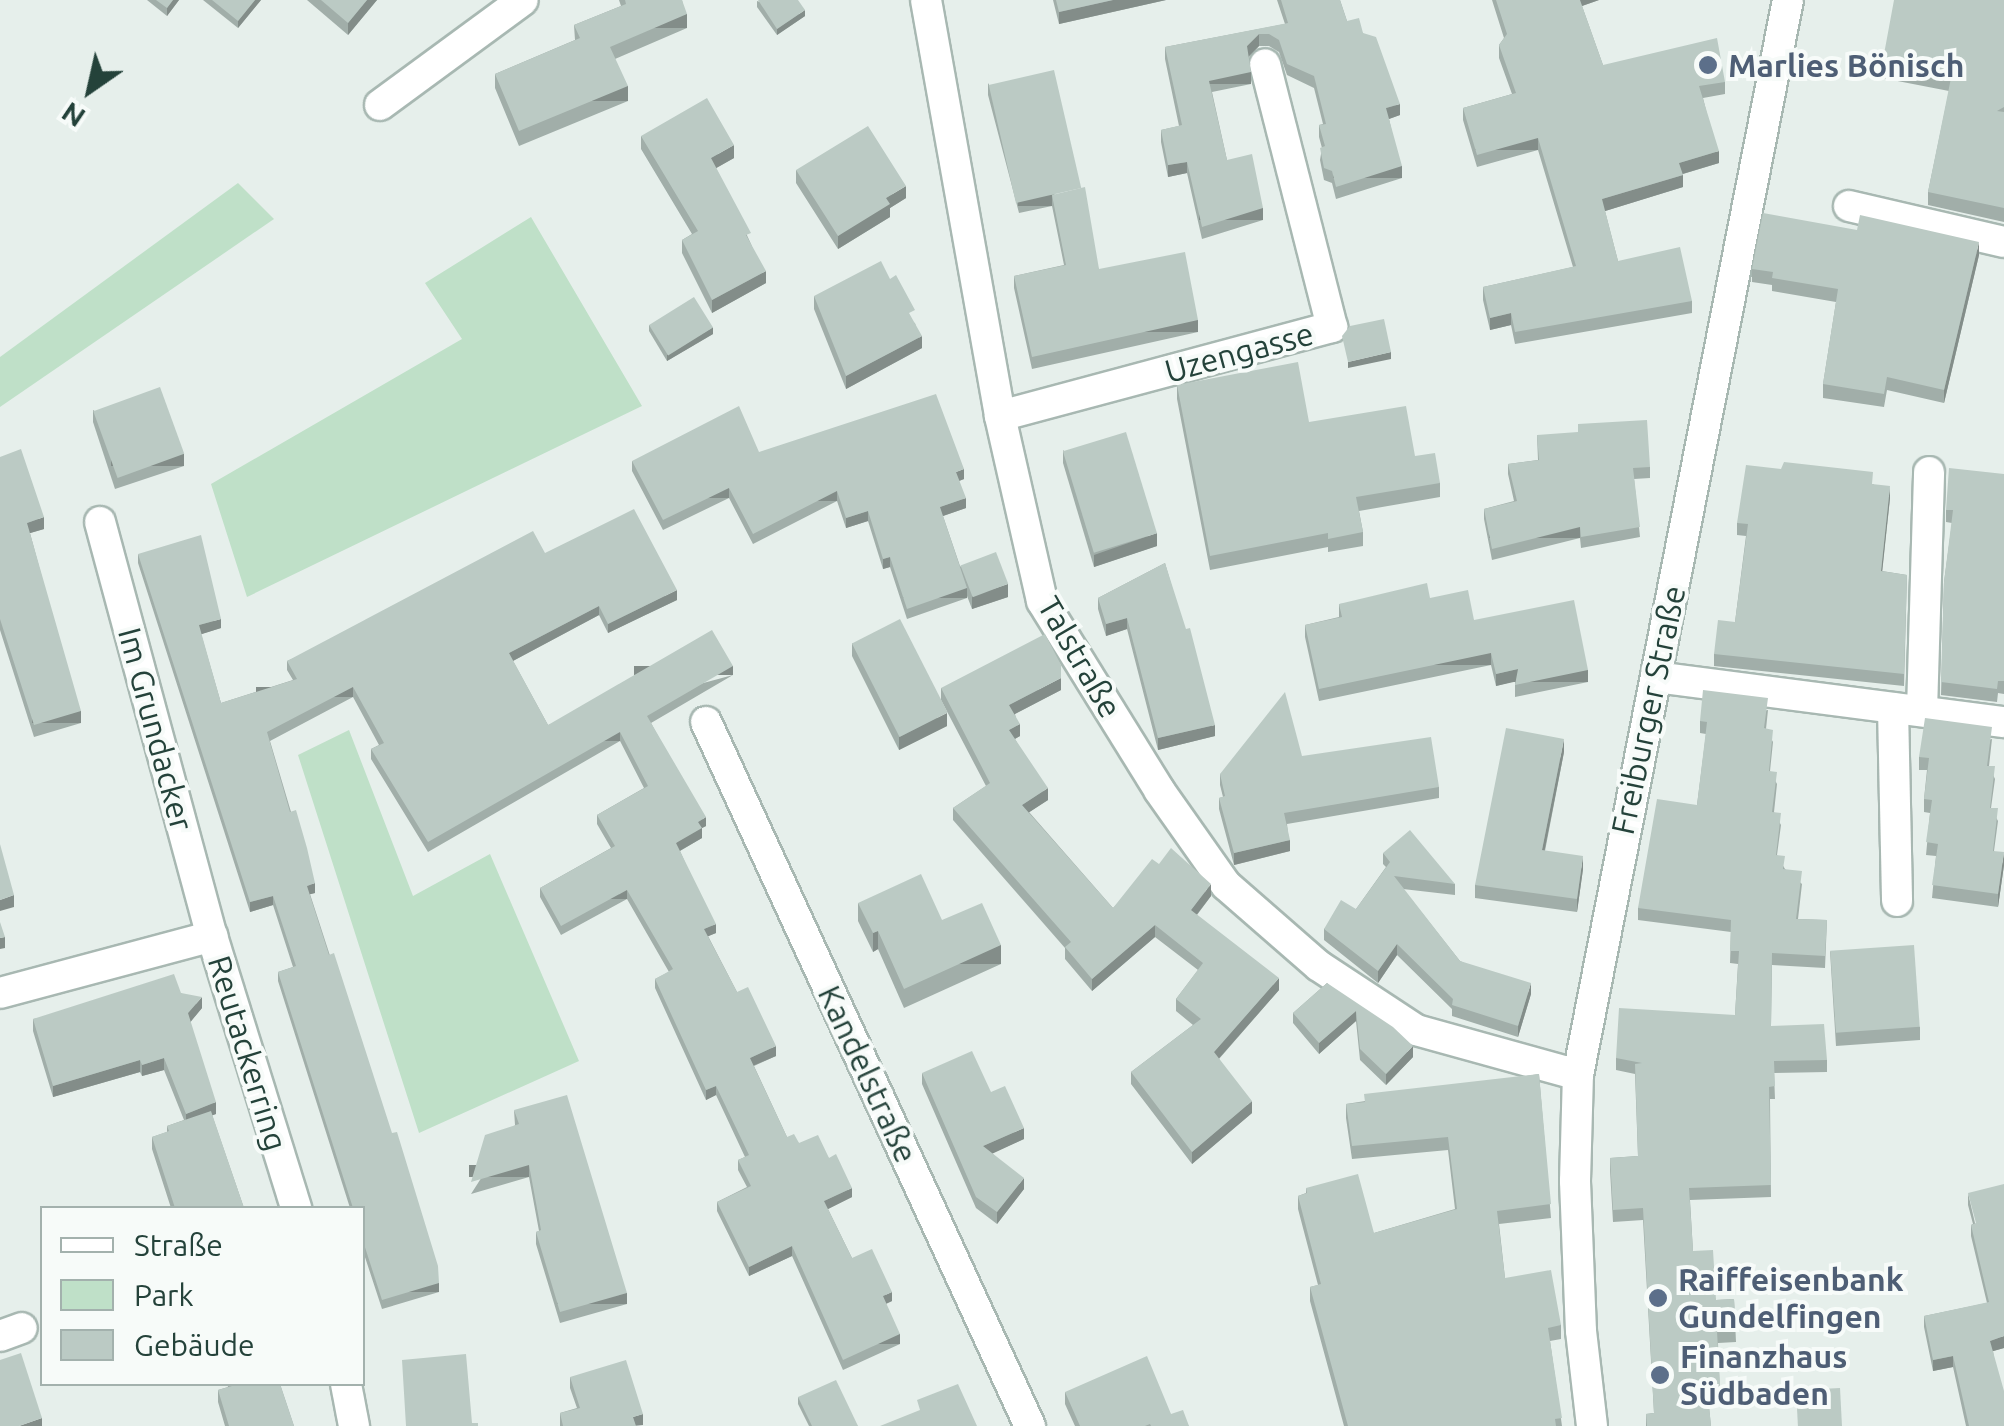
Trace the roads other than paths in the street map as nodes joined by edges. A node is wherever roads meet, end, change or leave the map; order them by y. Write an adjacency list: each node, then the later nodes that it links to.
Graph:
1 (523, 0): 5 (street)
2 (926, 0): 8 (street, Talstraße)
3 (1788, 0): 11 (street, Freiburger Straße)
4 (1265, 64): 8 (street, Uzengasse)
5 (380, 105)
6 (1850, 206): 7 (street)
7 (2004, 242)
8 (1000, 416): 18 (street, Talstraße)
9 (1929, 472): 12 (street)
10 (100, 522): 16 (street, Im Grundacker)
11 (1656, 677): 12 (street); 18 (street, Freiburger Straße)
12 (1908, 710): 14 (street); 15 (street)
13 (706, 722): 22 (street, Kandelstraße)
14 (2004, 722)
15 (1897, 901)
16 (212, 936): 17 (street, Reutackerring); 19 (street, Reutackerring)
17 (0, 993)
18 (1578, 1075): 23 (street, Freiburger Straße)
19 (295, 1206)
20 (346, 1386): 21 (street)
21 (354, 1426)
22 (1030, 1426)
23 (1592, 1426)

